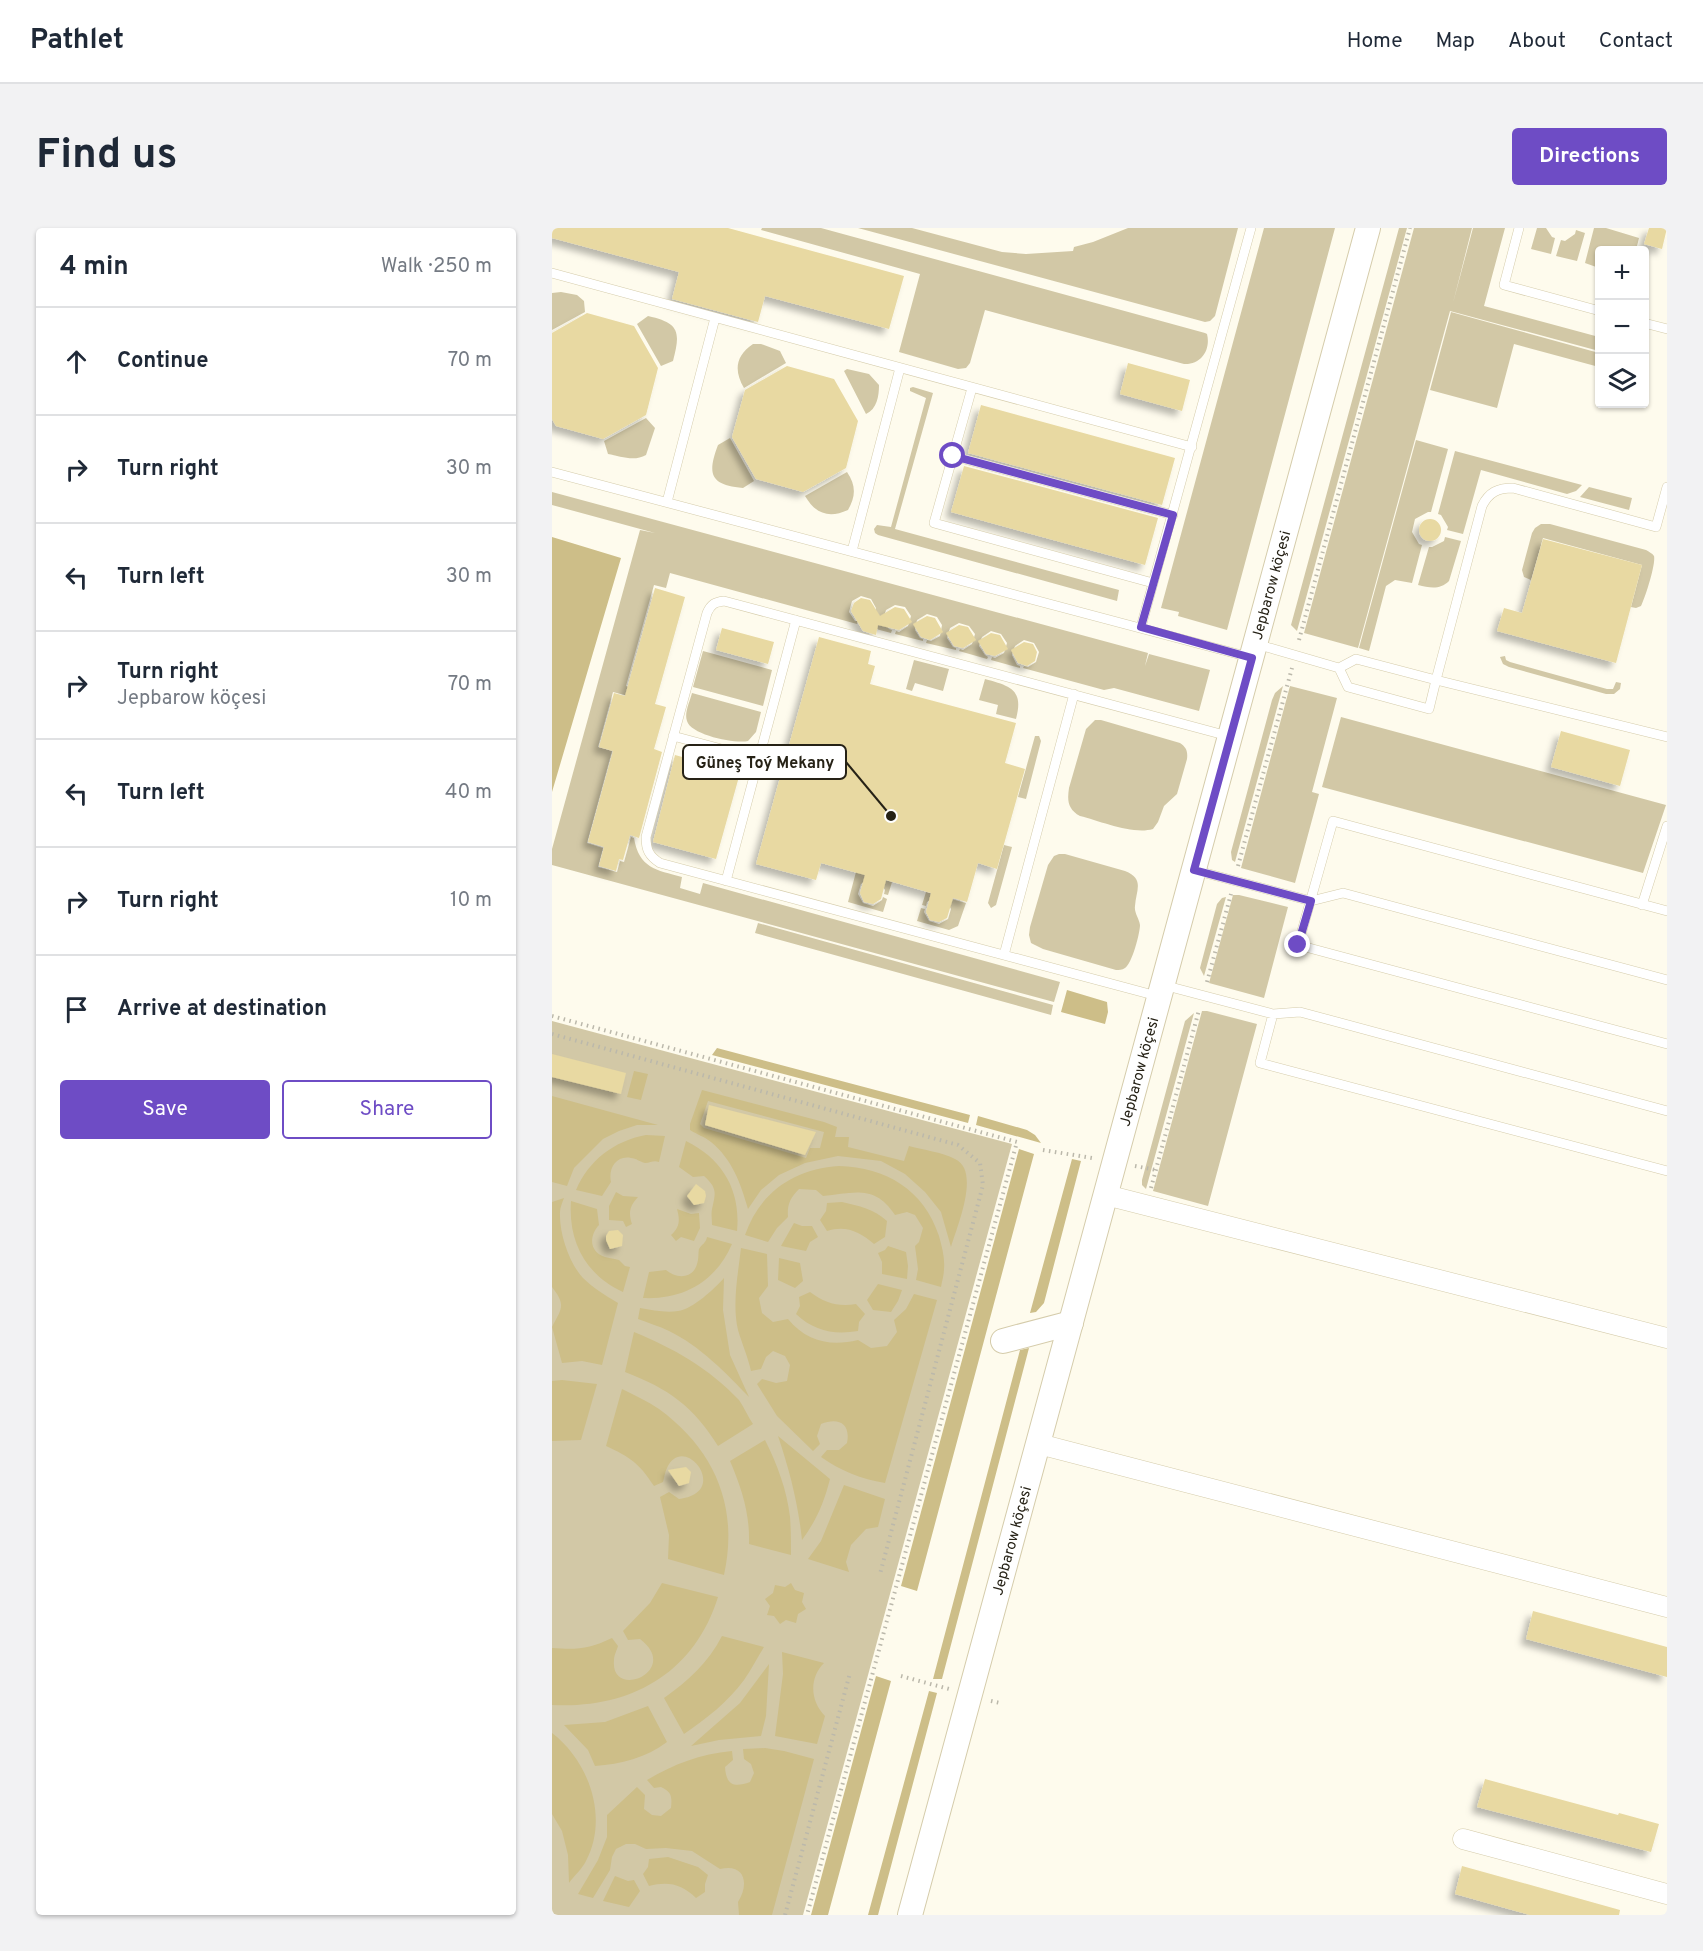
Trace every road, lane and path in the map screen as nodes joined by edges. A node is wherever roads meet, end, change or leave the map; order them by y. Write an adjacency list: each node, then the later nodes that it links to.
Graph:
1 (1251, 228): 12 (lane)
2 (1368, 228): 24 (street, Jepbarow köçesi)
3 (1410, 228): 25 (path)
4 (1519, 228): 6 (lane)
5 (552, 273): 7 (lane)
6 (1595, 310)
7 (715, 318): 10 (lane); 16 (lane)
8 (1649, 324): 9 (lane)
9 (1667, 329)
10 (900, 368): 11 (lane); 20 (lane)
11 (972, 388): 12 (lane); 13 (lane)
12 (1192, 447): 17 (lane)
13 (953, 456): 17 (lane); 21 (lane)
14 (552, 472): 16 (lane)
15 (1667, 487): 18 (lane)
16 (667, 502): 20 (lane)
17 (1173, 515): 21 (lane)
18 (1656, 527): 19 (lane); 27 (lane)
19 (1667, 530)
20 (852, 551): 23 (lane)
21 (1153, 582): 23 (lane)
22 (796, 620): 28 (lane); 29 (lane); 32 (lane)
23 (1141, 627): 24 (lane)
24 (1254, 651): 25 (lane); 30 (street, Jepbarow köçesi)
25 (1295, 656): 26 (lane); 36 (path)
26 (1339, 668): 27 (lane); 27 (lane)
27 (1437, 680): 31 (lane)
28 (1074, 694): 30 (lane); 40 (lane)
29 (674, 736): 32 (lane); 35 (lane)
30 (1231, 736): 34 (street, Jepbarow köçesi)
31 (1667, 737)
32 (759, 759): 35 (lane)
33 (1667, 826): 38 (lane)
34 (1194, 870): 36 (lane); 42 (street, Jepbarow köçesi)
35 (726, 881): 40 (lane)
36 (1234, 881): 37 (lane); 43 (path)
37 (1311, 901): 38 (lane); 41 (lane); 47 (lane)
38 (1642, 905): 39 (lane)
39 (1667, 911)
40 (1004, 955): 42 (lane)
41 (1667, 980)
42 (1161, 991): 43 (lane); 50 (street, Jepbarow köçesi)
43 (1203, 995): 44 (lane); 51 (path)
44 (1273, 1014): 48 (lane); 49 (lane)
45 (552, 1016): 62 (path)
46 (552, 1034): 56 (path)
47 (1667, 1044)
48 (1667, 1111)
49 (1667, 1171)
50 (1106, 1195): 51 (street); 52 (street, Jepbarow köçesi)
51 (1146, 1206): 53 (street)
52 (1071, 1323): 54 (street); 55 (street, Jepbarow köçesi)
53 (1667, 1338)
54 (1003, 1341)
55 (1039, 1444): 57 (street); 63 (street, Jepbarow köçesi)
56 (880, 1574)
57 (1667, 1607)
58 (850, 1673): 61 (path)
59 (1464, 1839): 60 (street)
60 (1667, 1894)
61 (785, 1915)
62 (807, 1915)
63 (910, 1915)

